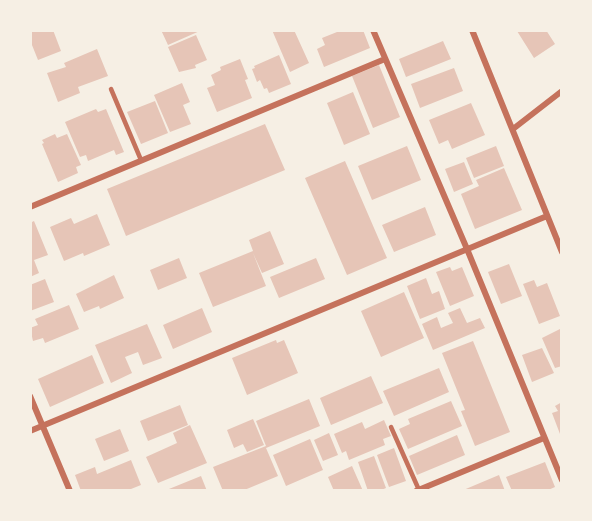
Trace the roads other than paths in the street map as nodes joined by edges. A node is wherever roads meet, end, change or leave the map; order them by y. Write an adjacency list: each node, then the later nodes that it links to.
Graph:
1 (373, 30): 3 (street)
2 (472, 30): 6 (street)
3 (385, 59): 7 (street); 10 (street)
4 (111, 89): 7 (lane)
5 (562, 91): 6 (street)
6 (513, 129): 9 (street)
7 (141, 160): 8 (street)
8 (30, 207)
9 (547, 216): 10 (street); 11 (street)
10 (467, 249): 13 (street); 16 (street)
11 (562, 252)
12 (30, 396): 13 (street)
13 (42, 426): 15 (street); 19 (street)
14 (392, 427): 18 (lane)
15 (30, 431)
16 (544, 438): 17 (street); 18 (street)
17 (562, 480)
18 (418, 490)
19 (70, 491)

